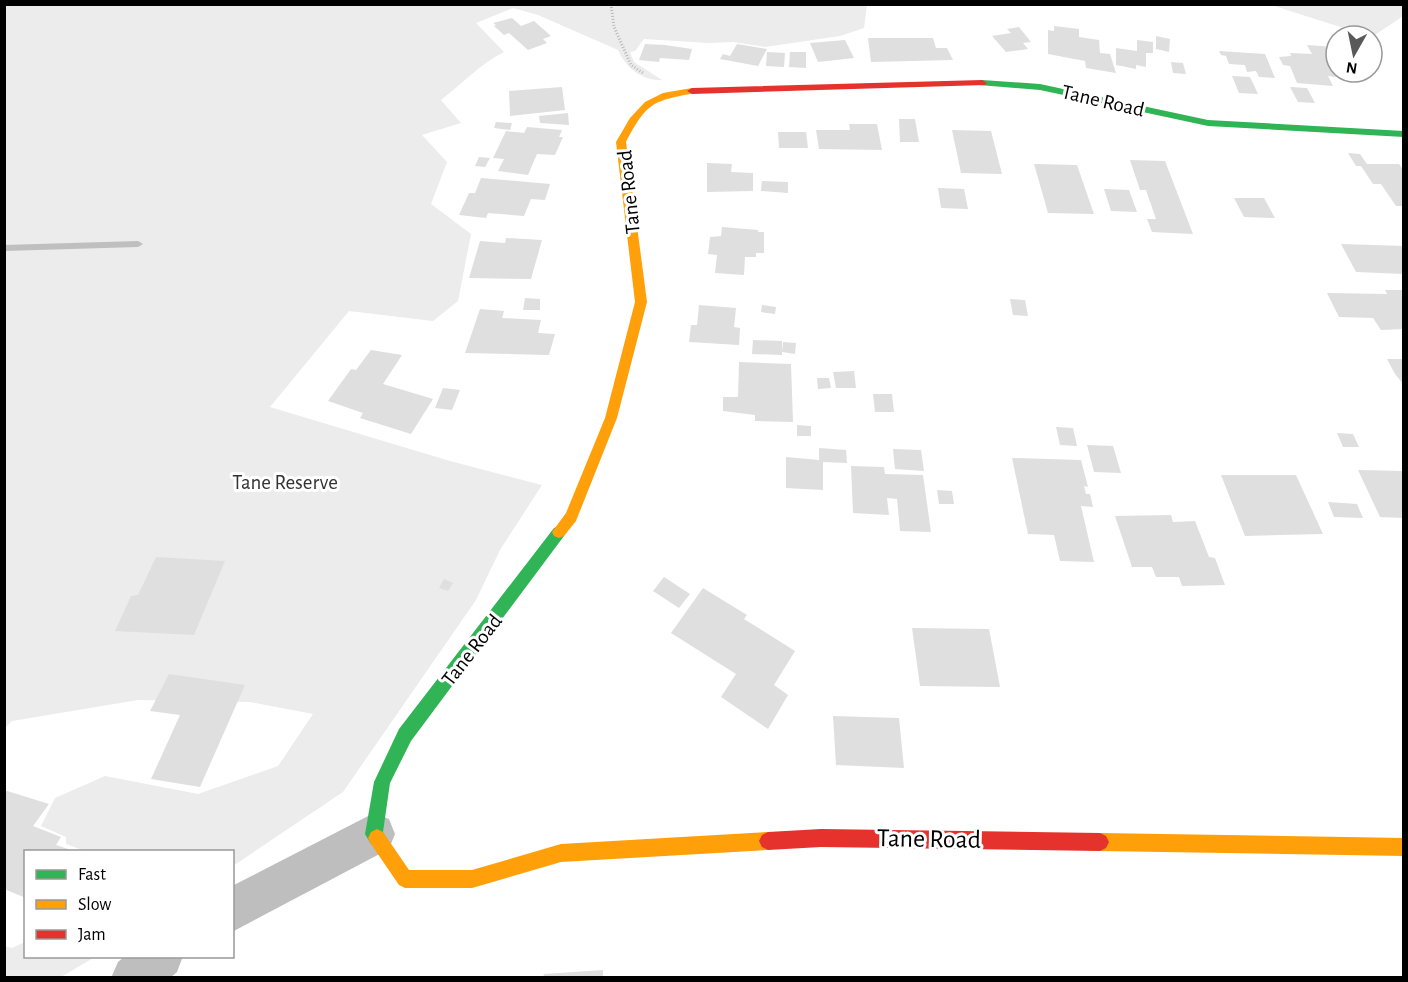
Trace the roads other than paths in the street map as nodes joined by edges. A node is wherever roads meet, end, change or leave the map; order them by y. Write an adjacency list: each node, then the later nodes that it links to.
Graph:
1 (1404, 134): 2 (street, Tane Road)
2 (374, 834): 3 (street, Tane Road); 4 (street)
3 (1404, 847)
4 (234, 909)
5 (160, 958): 6 (street)
6 (134, 978)

